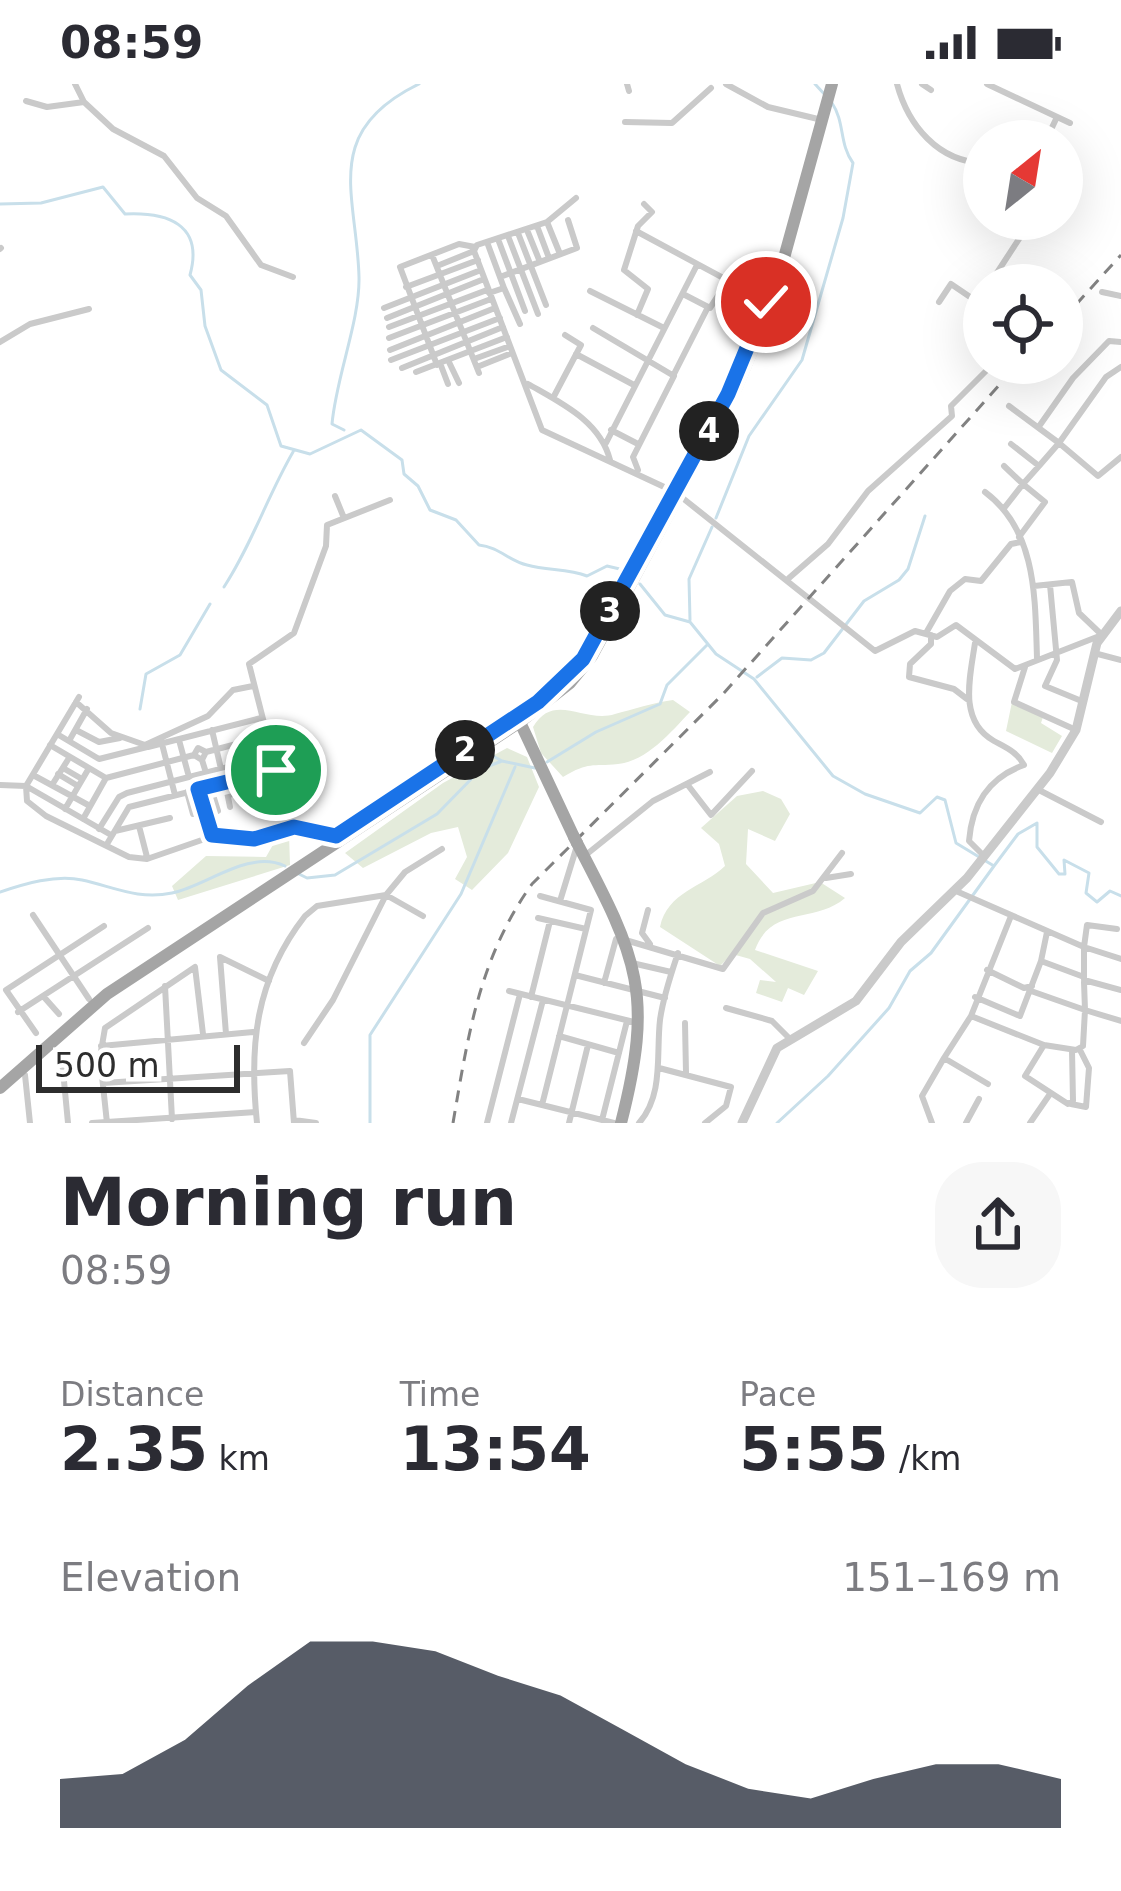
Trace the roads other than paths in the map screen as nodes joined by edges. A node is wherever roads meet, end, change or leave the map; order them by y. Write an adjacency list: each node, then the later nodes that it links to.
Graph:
1 (75, 84): 11 (street)
2 (830, 84): 13 (main road); 110 (main road)
3 (897, 84): 17 (street)
4 (922, 84): 8 (street)
5 (986, 84): 9 (street)
6 (1014, 84): 9 (street)
7 (716, 85): 13 (street); 16 (street)
8 (932, 90)
9 (1009, 94): 12 (street)
10 (26, 101): 11 (street)
11 (83, 102): 38 (street)
12 (1057, 117): 14 (street); 15 (street)
13 (818, 119): 52 (main road)
14 (1056, 120)
15 (1064, 120)
16 (625, 122)
17 (963, 158)
18 (576, 198): 21 (street)
19 (644, 204): 24 (street)
20 (568, 220): 30 (street)
21 (547, 222): 22 (street); 30 (street)
22 (537, 226): 23 (street); 31 (street)
23 (522, 231): 25 (street); 32 (street)
24 (636, 231): 33 (street); 63 (street)
25 (508, 236): 26 (street); 34 (street)
26 (498, 239): 27 (street); 36 (street)
27 (487, 242): 28 (street); 39 (street)
28 (476, 252): 29 (street); 35 (street); 37 (street)
29 (432, 254): 35 (street); 42 (street)
30 (560, 254): 31 (street)
31 (549, 258): 32 (street)
32 (535, 263): 34 (street); 55 (street)
33 (698, 265): 40 (street); 48 (street)
34 (520, 269): 36 (street); 62 (street)
35 (438, 270): 41 (street); 42 (street)
36 (511, 273): 39 (street); 60 (street)
37 (483, 275): 41 (street); 47 (street); 51 (street)
38 (293, 277)
39 (500, 277): 43 (street)
40 (727, 282): 52 (street); 58 (street)
41 (444, 284): 47 (street); 50 (street)
42 (406, 287): 50 (street)
43 (504, 288): 51 (street); 67 (street)
44 (590, 291): 63 (street)
45 (963, 292): 53 (street)
46 (1102, 292): 49 (street)
47 (448, 294): 54 (street); 56 (street)
48 (683, 294): 58 (street); 69 (street)
49 (1121, 296)
50 (410, 297): 56 (street); 57 (street)
51 (491, 297): 54 (street); 61 (street); 65 (street); 66 (street)
52 (766, 302): 110 (main road)
53 (939, 302)
54 (452, 303): 61 (street); 64 (street)
55 (546, 305)
56 (414, 307): 64 (street); 64 (street)
57 (384, 308)
58 (708, 308): 89 (street)
59 (89, 309): 75 (street)
60 (525, 310)
61 (455, 313): 64 (street); 65 (street)
62 (538, 314)
63 (637, 315): 69 (street)
64 (420, 321): 71 (street); 73 (street)
65 (460, 322): 70 (street); 71 (street)
66 (502, 322): 70 (street); 74 (street); 78 (street)
67 (520, 324)
68 (592, 328): 82 (street)
69 (662, 328): 82 (street)
70 (463, 332): 74 (street); 77 (street)
71 (425, 335): 77 (street); 79 (street)
72 (565, 335): 80 (street)
73 (388, 338)
74 (467, 341): 81 (street); 85 (street)
75 (0, 342)
76 (1121, 342): 97 (street)
77 (429, 345): 81 (street); 83 (street)
78 (510, 345): 85 (street); 85 (street); 90 (street)
79 (390, 350)
80 (576, 354): 94 (street); 95 (street)
81 (433, 355): 84 (street); 87 (street)
82 (647, 359): 89 (street); 94 (street)
83 (391, 360)
84 (442, 363): 85 (street); 88 (street); 91 (street); 92 (street)
85 (475, 363)
86 (1121, 367): 100 (street)
87 (402, 368)
88 (416, 372)
89 (674, 374): 101 (street)
90 (525, 382): 95 (street); 103 (street)
91 (459, 383)
92 (448, 384)
93 (973, 384): 116 (street)
94 (634, 385): 98 (street)
95 (553, 398): 99 (street)
96 (1009, 406): 97 (street)
97 (1040, 426): 100 (street)
98 (611, 430): 99 (street); 101 (street)
99 (606, 443): 103 (street)
100 (1059, 443): 104 (street); 106 (street)
101 (638, 444): 107 (street)
102 (1011, 444): 106 (street)
103 (610, 460): 107 (street)
104 (1120, 462)
105 (1004, 466): 108 (street)
106 (1039, 466): 108 (street)
107 (639, 473): 110 (street)
108 (1023, 484): 113 (street); 115 (street)
109 (985, 492): 113 (street)
110 (678, 494): 116 (street); 133 (main road)
111 (335, 496): 114 (street)
112 (390, 500): 114 (street)
113 (1006, 507): 115 (street)
114 (344, 518): 128 (street)
115 (1020, 539): 118 (street); 120 (street)
116 (789, 579): 120 (street)
117 (1050, 585): 118 (street); 121 (street); 124 (street)
118 (1034, 586): 125 (street)
119 (1121, 608): 121 (street)
120 (929, 634): 122 (street); 129 (street)
121 (1102, 634): 123 (street); 124 (street)
122 (975, 643): 127 (street); 129 (street)
123 (1094, 653): 126 (street); 130 (street)
124 (1056, 655): 125 (street); 130 (street)
125 (1037, 660): 127 (street)
126 (1121, 660)
127 (1025, 666): 136 (street)
128 (253, 686): 132 (street); 146 (street)
129 (968, 699): 200 (street)
130 (1084, 702): 136 (street)
131 (87, 709): 134 (street); 138 (street); 141 (street)
132 (261, 718): 135 (street); 140 (street)
133 (518, 719): 193 (main road); 196 (main road); 276 (main road)
134 (76, 730): 141 (street); 143 (street)
135 (212, 730): 139 (street); 147 (street)
136 (1076, 730): 176 (street)
137 (282, 732): 140 (street)
138 (57, 734): 143 (street); 145 (street)
139 (195, 734): 142 (street); 149 (street)
140 (266, 736): 147 (street); 150 (street)
141 (123, 737): 146 (street)
142 (179, 739): 144 (street); 152 (street)
143 (69, 741): 153 (street)
144 (162, 744): 146 (street); 156 (street)
145 (50, 745): 151 (street); 154 (street)
146 (146, 746): 153 (street)
147 (217, 749): 149 (street); 158 (street)
148 (290, 751): 150 (street)
149 (200, 754): 152 (street); 161 (street)
150 (272, 755): 155 (street); 163 (street)
151 (70, 757): 157 (street); 159 (street)
152 (184, 758): 156 (street); 165 (street)
153 (98, 759): 157 (street)
154 (41, 760): 159 (street); 164 (street)
155 (253, 760): 158 (street); 163 (street)
156 (166, 763): 166 (street); 169 (street)
157 (90, 769): 166 (street); 167 (street)
158 (221, 769): 161 (street)
159 (60, 771): 167 (street); 172 (street)
160 (752, 771): 170 (street)
161 (206, 772): 165 (street); 174 (street)
162 (710, 772): 170 (street)
163 (257, 774): 168 (street); 179 (street)
164 (33, 775): 172 (street); 173 (street)
165 (189, 777): 169 (street)
166 (106, 778): 181 (street)
167 (80, 782): 180 (street)
168 (225, 782): 174 (street); 179 (street)
169 (171, 783): 178 (street); 190 (street)
170 (687, 784): 196 (street)
171 (0, 785): 173 (street)
172 (52, 785): 180 (street)
173 (26, 786): 183 (street); 194 (street)
174 (212, 786): 175 (street); 184 (street)
175 (198, 789): 177 (street); 192 (street)
176 (1037, 789): 188 (street); 200 (street)
177 (188, 792): 178 (street); 185 (street)
178 (175, 795): 191 (street)
179 (228, 795): 182 (street)
180 (71, 796): 181 (street); 183 (street)
181 (90, 806): 187 (street)
182 (230, 807)
183 (65, 809): 187 (street)
184 (218, 812)
185 (193, 814)
186 (170, 818): 189 (street)
187 (83, 819): 190 (street)
188 (1101, 822)
189 (139, 826): 191 (street); 197 (street)
190 (99, 829): 191 (street)
191 (112, 834): 194 (street)
192 (212, 835): 193 (street); 201 (street)
193 (336, 836): 244 (main road)
194 (106, 844): 201 (street)
195 (160, 844): 197 (street)
196 (578, 845): 207 (street); 219 (main road)
197 (145, 848): 201 (street)
198 (442, 849): 205 (street)
199 (842, 853): 203 (street)
200 (982, 858): 204 (street)
201 (147, 859)
202 (851, 874): 203 (street)
203 (826, 878): 222 (street)
204 (955, 891): 211 (street); 261 (street)
205 (386, 896): 210 (street); 232 (street); 262 (street)
206 (540, 896): 207 (street)
207 (560, 901): 217 (street)
208 (648, 910): 220 (street)
209 (34, 916): 223 (street)
210 (423, 916)
211 (1011, 916): 218 (street); 227 (street)
212 (538, 917): 213 (street)
213 (550, 921): 217 (street); 241 (street)
214 (104, 926): 223 (street)
215 (148, 928): 230 (street)
216 (1117, 928): 221 (street)
217 (586, 929): 229 (street)
218 (1047, 932): 221 (street); 225 (street)
219 (619, 939): 220 (street); 226 (main road); 233 (street)
220 (652, 946): 222 (street)
221 (1084, 947): 224 (street); 231 (street)
222 (678, 953): 228 (street)
223 (60, 955): 230 (street); 249 (street)
224 (1121, 959)
225 (1041, 962): 231 (street); 235 (street)
226 (632, 963): 228 (street); 238 (main road)
227 (987, 970): 235 (street); 243 (street)
228 (671, 972): 242 (street)
229 (574, 975): 233 (street); 246 (street)
230 (74, 976): 240 (street); 244 (street)
231 (1084, 979): 236 (street); 248 (street)
232 (269, 981): 255 (street); 258 (street)
233 (604, 983): 238 (street)
234 (165, 986): 257 (street); 260 (street); 265 (street)
235 (1031, 989): 243 (street); 248 (street)
236 (1121, 990)
237 (509, 991): 239 (street)
238 (640, 992): 242 (street); 253 (main road)
239 (520, 994): 241 (street); 296 (street)
240 (44, 996): 249 (street); 250 (street)
241 (531, 997): 245 (street)
242 (665, 998): 271 (street)
243 (975, 998): 251 (street)
244 (89, 1000): 276 (main road)
245 (543, 1000): 246 (street); 280 (street)
246 (568, 1006): 253 (street); 259 (street)
247 (726, 1007): 261 (street)
248 (1085, 1010): 252 (street); 266 (street)
249 (17, 1012): 256 (street)
250 (59, 1015)
251 (970, 1016): 264 (street); 270 (street)
252 (1121, 1021)
253 (634, 1022): 267 (street); 269 (main road)
254 (685, 1023): 273 (street)
255 (254, 1032): 258 (street); 272 (street)
256 (36, 1033)
257 (203, 1034): 258 (street); 260 (street)
258 (226, 1034)
259 (559, 1036): 263 (street); 283 (street)
260 (168, 1037): 265 (street); 275 (street)
261 (789, 1038): 302 (street)
262 (304, 1043)
263 (588, 1045): 267 (street); 285 (street)
264 (1045, 1045): 266 (street); 279 (street)
265 (101, 1046): 268 (street)
266 (1076, 1050): 282 (street); 282 (street)
267 (619, 1053): 269 (street); 287 (street)
268 (100, 1057): 277 (street); 292 (street)
269 (637, 1058): 299 (main road)
270 (944, 1058): 278 (street); 303 (street)
271 (659, 1068): 273 (street); 300 (street)
272 (253, 1073): 275 (street); 284 (street); 290 (street)
273 (686, 1073): 301 (street)
274 (25, 1075): 291 (street)
275 (171, 1079): 277 (street); 288 (street)
276 (0, 1083)
277 (103, 1083): 289 (street)
278 (988, 1084)
279 (1050, 1094): 282 (street); 305 (street)
280 (518, 1098): 283 (street); 297 (street)
281 (979, 1100): 304 (street)
282 (1071, 1104)
283 (542, 1105): 285 (street)
284 (256, 1112): 286 (street); 294 (street)
285 (572, 1112): 287 (street); 298 (street)
286 (214, 1120): 288 (street)
287 (602, 1120): 299 (street)
288 (172, 1121): 289 (street)
289 (107, 1122): 293 (street)
290 (294, 1122): 295 (street)
291 (29, 1123)
292 (68, 1123)
293 (92, 1123)
294 (257, 1123)
295 (316, 1123)
296 (487, 1123)
297 (512, 1123)
298 (568, 1123)
299 (617, 1123)
300 (639, 1123)
301 (705, 1123)
302 (742, 1123)
303 (932, 1123)
304 (966, 1123)
305 (1030, 1123)

